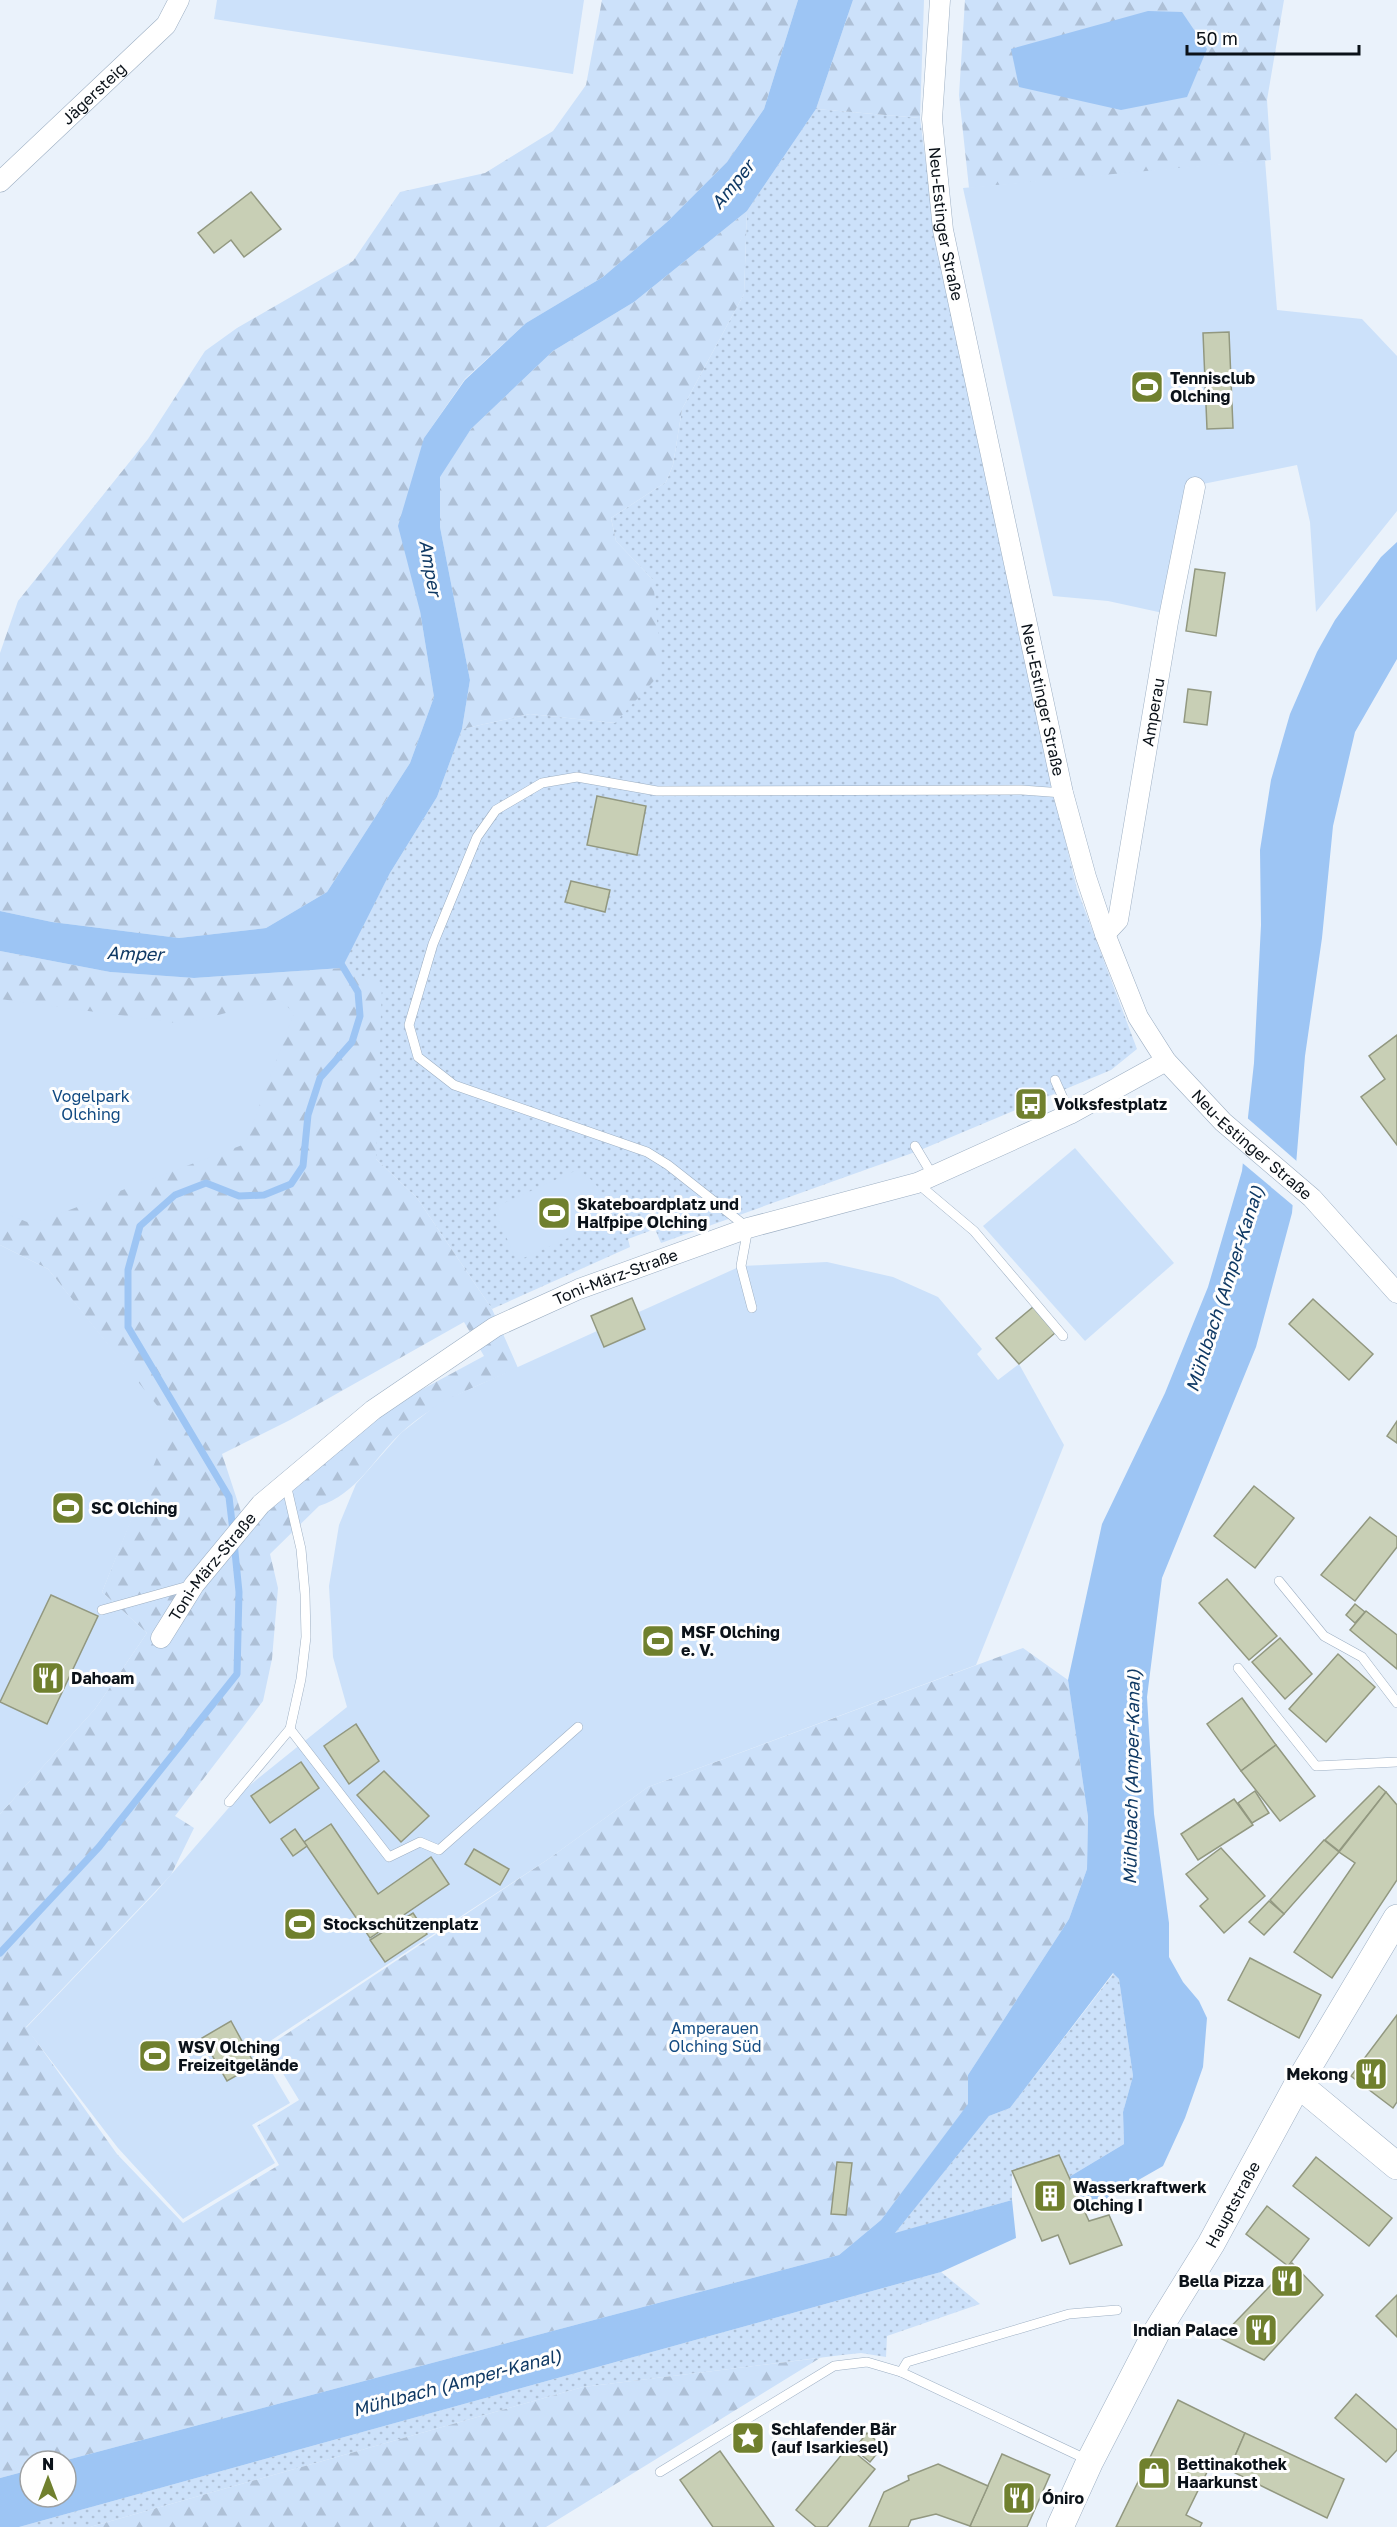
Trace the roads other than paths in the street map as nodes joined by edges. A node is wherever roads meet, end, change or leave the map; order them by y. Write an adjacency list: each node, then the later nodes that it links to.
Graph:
1 (179, 0): 3 (street, Jägersteig)
2 (940, 0): 5 (street, Neu-Estinger Straße)
3 (0, 182)
4 (1195, 487): 6 (street, Amperau)
5 (1063, 793): 6 (street, Neu-Estinger Straße); 12 (lane)
6 (1105, 934): 7 (street, Neu-Estinger Straße)
7 (1166, 1061): 9 (street, Toni-März-Straße); 13 (street, Neu-Estinger Straße)
8 (1054, 1080): 9 (lane)
9 (1070, 1114): 11 (street, Toni-März-Straße)
10 (915, 1146): 11 (lane)
11 (925, 1180): 12 (street, Toni-März-Straße); 15 (lane)
12 (748, 1228): 14 (lane); 16 (street, Toni-März-Straße)
13 (1397, 1293)
14 (752, 1308)
15 (1063, 1336)
16 (286, 1484): 18 (street, Toni-März-Straße); 24 (lane)
17 (1279, 1581): 22 (lane)
18 (194, 1585): 19 (lane); 20 (street, Toni-März-Straße)
19 (102, 1610)
20 (161, 1638)
21 (1238, 1668): 25 (lane)
22 (1397, 1704)
23 (578, 1727): 24 (lane)
24 (290, 1728): 26 (lane)
25 (1397, 1762)
26 (229, 1802)
27 (1397, 1918): 28 (main road, Hauptstraße)
28 (1298, 2084): 29 (main road); 32 (main road, Hauptstraße)
29 (1397, 2166)
30 (1117, 2310): 31 (lane)
31 (901, 2372): 32 (lane); 33 (lane)
32 (1090, 2461): 34 (main road, Hauptstraße)
33 (660, 2472)
34 (1060, 2527)

